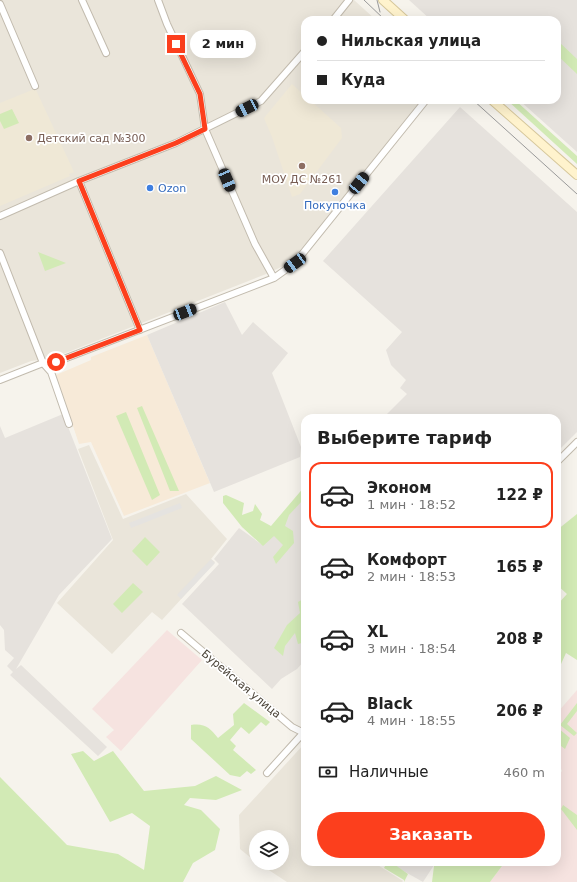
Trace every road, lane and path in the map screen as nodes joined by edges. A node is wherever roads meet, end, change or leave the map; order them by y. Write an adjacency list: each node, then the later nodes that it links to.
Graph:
1 (82, 0): 8 (street)
2 (158, 0): 13 (street)
3 (349, 0): 6 (street)
4 (383, 0): 7 (main road)
5 (0, 4): 10 (street)
6 (336, 16)
7 (400, 16)
8 (106, 53)
9 (301, 55): 13 (street)
10 (35, 86)
11 (423, 104): 18 (street)
12 (497, 104): 14 (main road)
13 (205, 129): 15 (street); 18 (street)
14 (577, 175)
15 (79, 181): 16 (street); 19 (street)
16 (0, 216)
17 (0, 253): 20 (street)
18 (274, 278): 19 (street)
19 (140, 330): 20 (street)
20 (44, 363): 21 (street); 22 (street)
21 (0, 380)
22 (69, 424)
23 (577, 442): 24 (street)
24 (561, 458)
25 (181, 633): 26 (street, Бурейская улица)
26 (301, 731)
27 (301, 735): 28 (street, Бурейская улица)
28 (267, 773)

